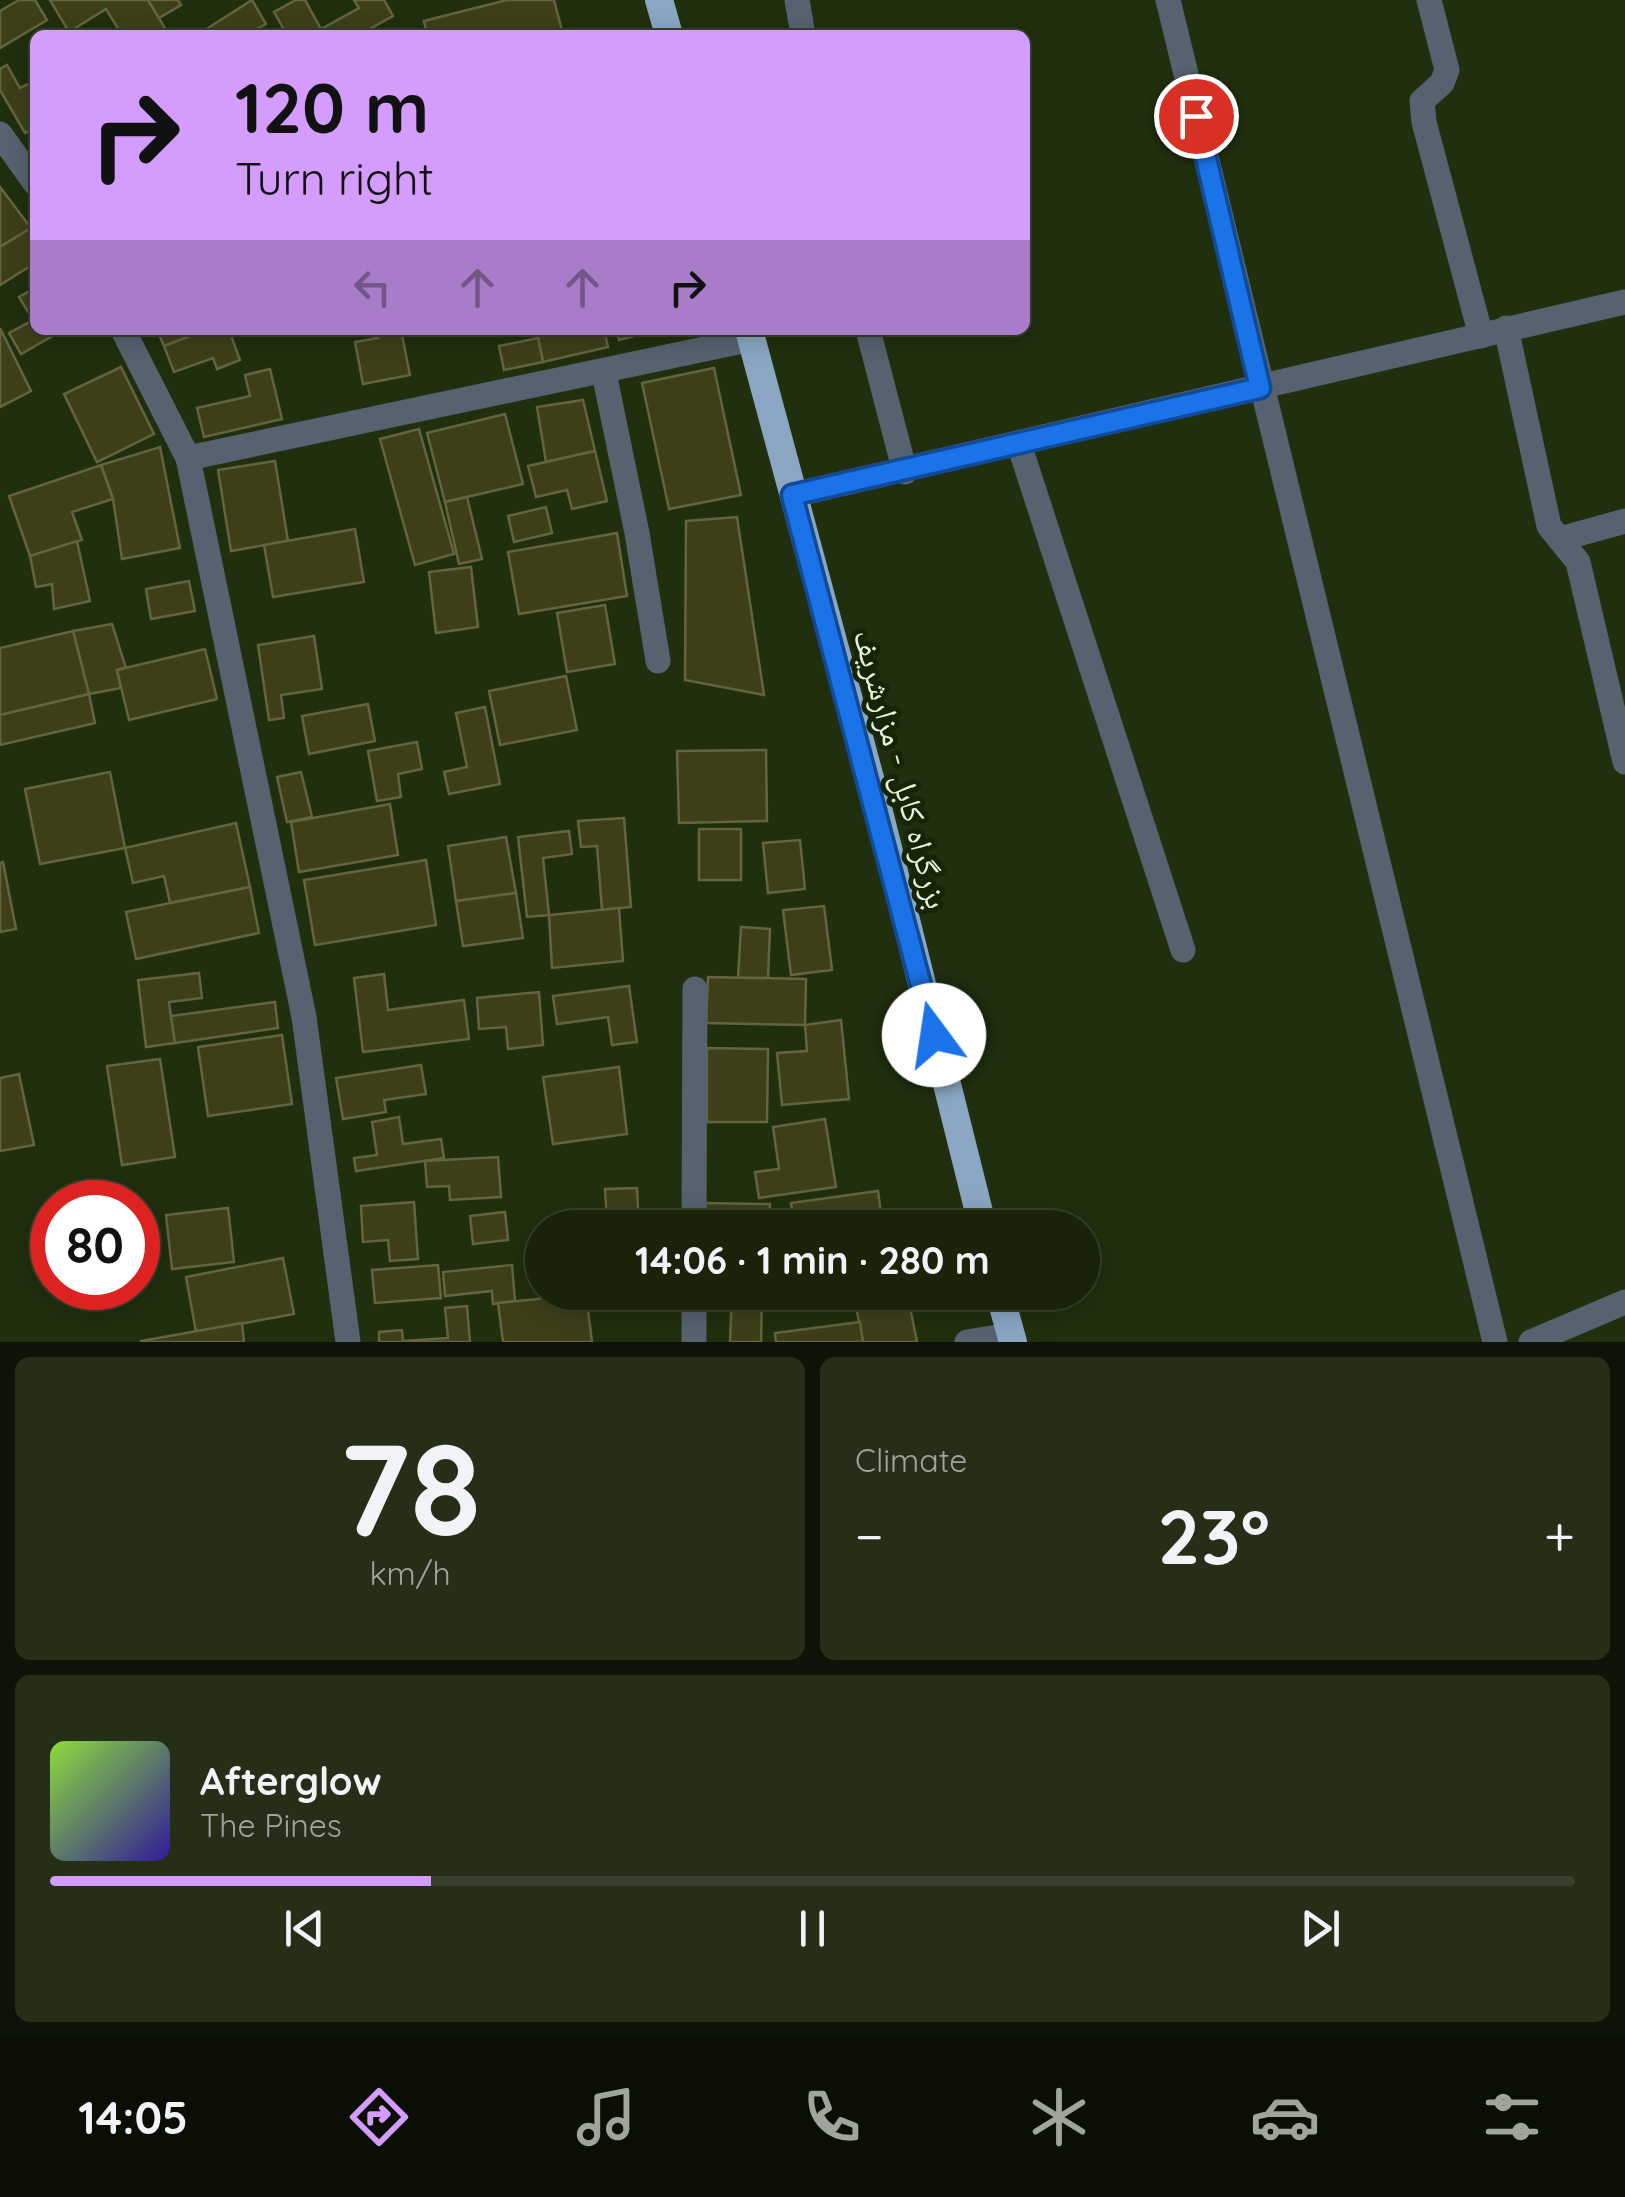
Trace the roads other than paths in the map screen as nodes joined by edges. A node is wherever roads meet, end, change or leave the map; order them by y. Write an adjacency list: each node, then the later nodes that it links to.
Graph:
1 (659, 0): 5 (highway)
2 (797, 0): 6 (street)
3 (1168, 0): 16 (street)
4 (1429, 0): 14 (street)
5 (668, 30)
6 (802, 30)
7 (0, 134): 8 (street)
8 (30, 176)
9 (1625, 302): 10 (street)
10 (1506, 328): 14 (street); 22 (street)
11 (126, 335): 18 (street)
12 (750, 335): 15 (street); 20 (highway, بزرگراه کابل - مزارشریف)
13 (869, 335): 19 (street)
14 (1481, 336): 16 (street)
15 (604, 373): 18 (street); 23 (street)
16 (1260, 388): 17 (street); 36 (street)
17 (1019, 444): 19 (street); 25 (street)
18 (188, 458): 33 (street)
19 (905, 472): 20 (street)
20 (792, 495): 28 (highway, بزرگراه کابل - مزارشریف)
21 (1625, 521): 22 (street)
22 (1560, 539): 24 (street)
23 (658, 662)
24 (1625, 762)
25 (1182, 950)
26 (695, 989): 27 (street)
27 (694, 1210)
28 (978, 1210)
29 (1625, 1302): 37 (street)
30 (694, 1310): 34 (street)
31 (1004, 1310): 32 (highway)
32 (1011, 1338): 35 (street)
33 (348, 1342)
34 (694, 1342)
35 (967, 1342)
36 (1495, 1342)
37 (1531, 1342)

